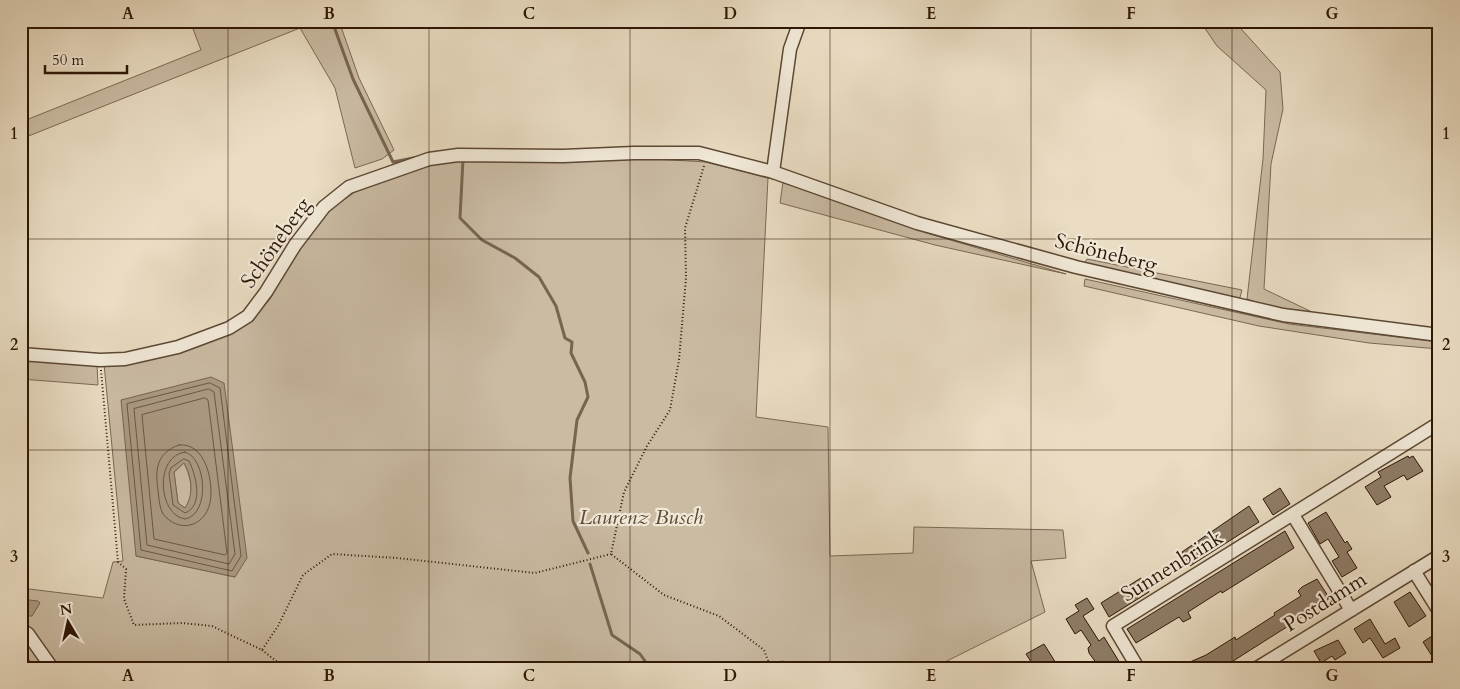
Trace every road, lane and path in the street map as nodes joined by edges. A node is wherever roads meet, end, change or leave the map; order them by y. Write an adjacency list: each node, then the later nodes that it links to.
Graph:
1 (800, 21): 3 (street)
2 (709, 155): 3 (street, Schöneberg); 6 (street, Schöneberg); 9 (path)
3 (773, 172): 4 (street, Schöneberg)
4 (1439, 335)
5 (21, 354): 6 (street, Schöneberg)
6 (100, 360): 15 (path)
7 (1439, 423): 8 (street, Sunnenbrink)
8 (1293, 515): 12 (street); 19 (street, Sunnenbrink)
9 (611, 554): 15 (path); 18 (path)
10 (1439, 556): 11 (street, Postdamm)
11 (1414, 571): 12 (street, Postdamm); 13 (street)
12 (1350, 610): 20 (street, Postdamm)
13 (1439, 611)
14 (21, 630): 16 (street)
15 (262, 650): 17 (path)
16 (52, 668)
17 (285, 668)
18 (771, 668)
19 (1138, 668)
20 (1257, 668)

